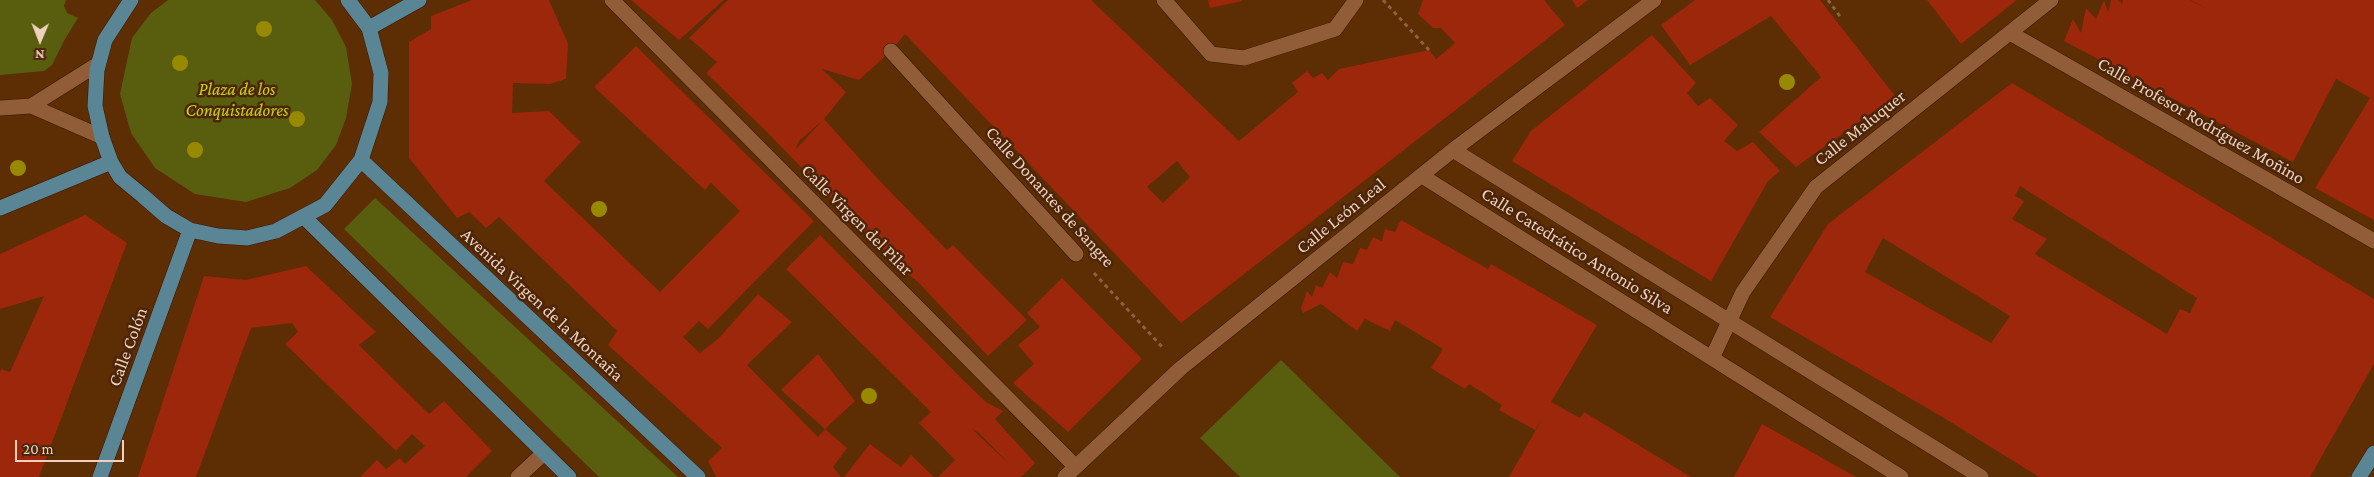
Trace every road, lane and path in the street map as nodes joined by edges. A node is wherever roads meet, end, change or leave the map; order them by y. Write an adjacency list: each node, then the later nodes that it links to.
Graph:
1 (131, 0): 16 (main road)
2 (348, 0): 12 (main road)
3 (420, 0): 12 (main road)
4 (612, 0): 34 (street, Calle Virgen del Pilar)
5 (1164, 0): 6 (street)
6 (1356, 0)
7 (1382, 0): 14 (path)
8 (1654, 0): 20 (street, Calle León Leal)
9 (1828, 0): 11 (path)
10 (2051, 0): 13 (street, Calle Maluquer)
11 (1842, 19)
12 (369, 28): 21 (main road)
13 (2010, 32): 27 (street, Calle Profesor Rodríguez Moñino); 29 (street, Calle Maluquer)
14 (1429, 50)
15 (891, 51): 28 (street, Calle Donantes de Sangre)
16 (98, 64): 17 (street); 19 (main road)
17 (31, 106): 18 (street); 19 (street)
18 (0, 108)
19 (102, 137): 22 (main road)
20 (1453, 150): 23 (street, Calle León Leal); 29 (street, Calle Catedrático Antonio Silva)
21 (361, 160): 25 (main road); 38 (main road, Avenida Virgen de la Montaña)
22 (111, 162): 24 (main road); 26 (main road)
23 (1422, 176): 30 (street, Calle Catedrático Antonio Silva); 31 (street, Calle León Leal)
24 (0, 208)
25 (304, 218): 26 (main road); 32 (main road)
26 (190, 230): 35 (main road, Calle Colón)
27 (2374, 241)
28 (1076, 254): 31 (path, Calle Donantes de Sangre)
29 (1729, 319): 30 (street); 40 (street, Calle Catedrático Antonio Silva)
30 (1712, 358): 39 (street, Calle Catedrático Antonio Silva)
31 (1181, 368): 34 (street, Calle León Leal)
32 (544, 453): 36 (street); 37 (main road)
33 (2374, 453): 41 (main road)
34 (1070, 472)
35 (100, 477)
36 (518, 477)
37 (569, 477)
38 (698, 477)
39 (1901, 477)
40 (1981, 477)
41 (2359, 477)

